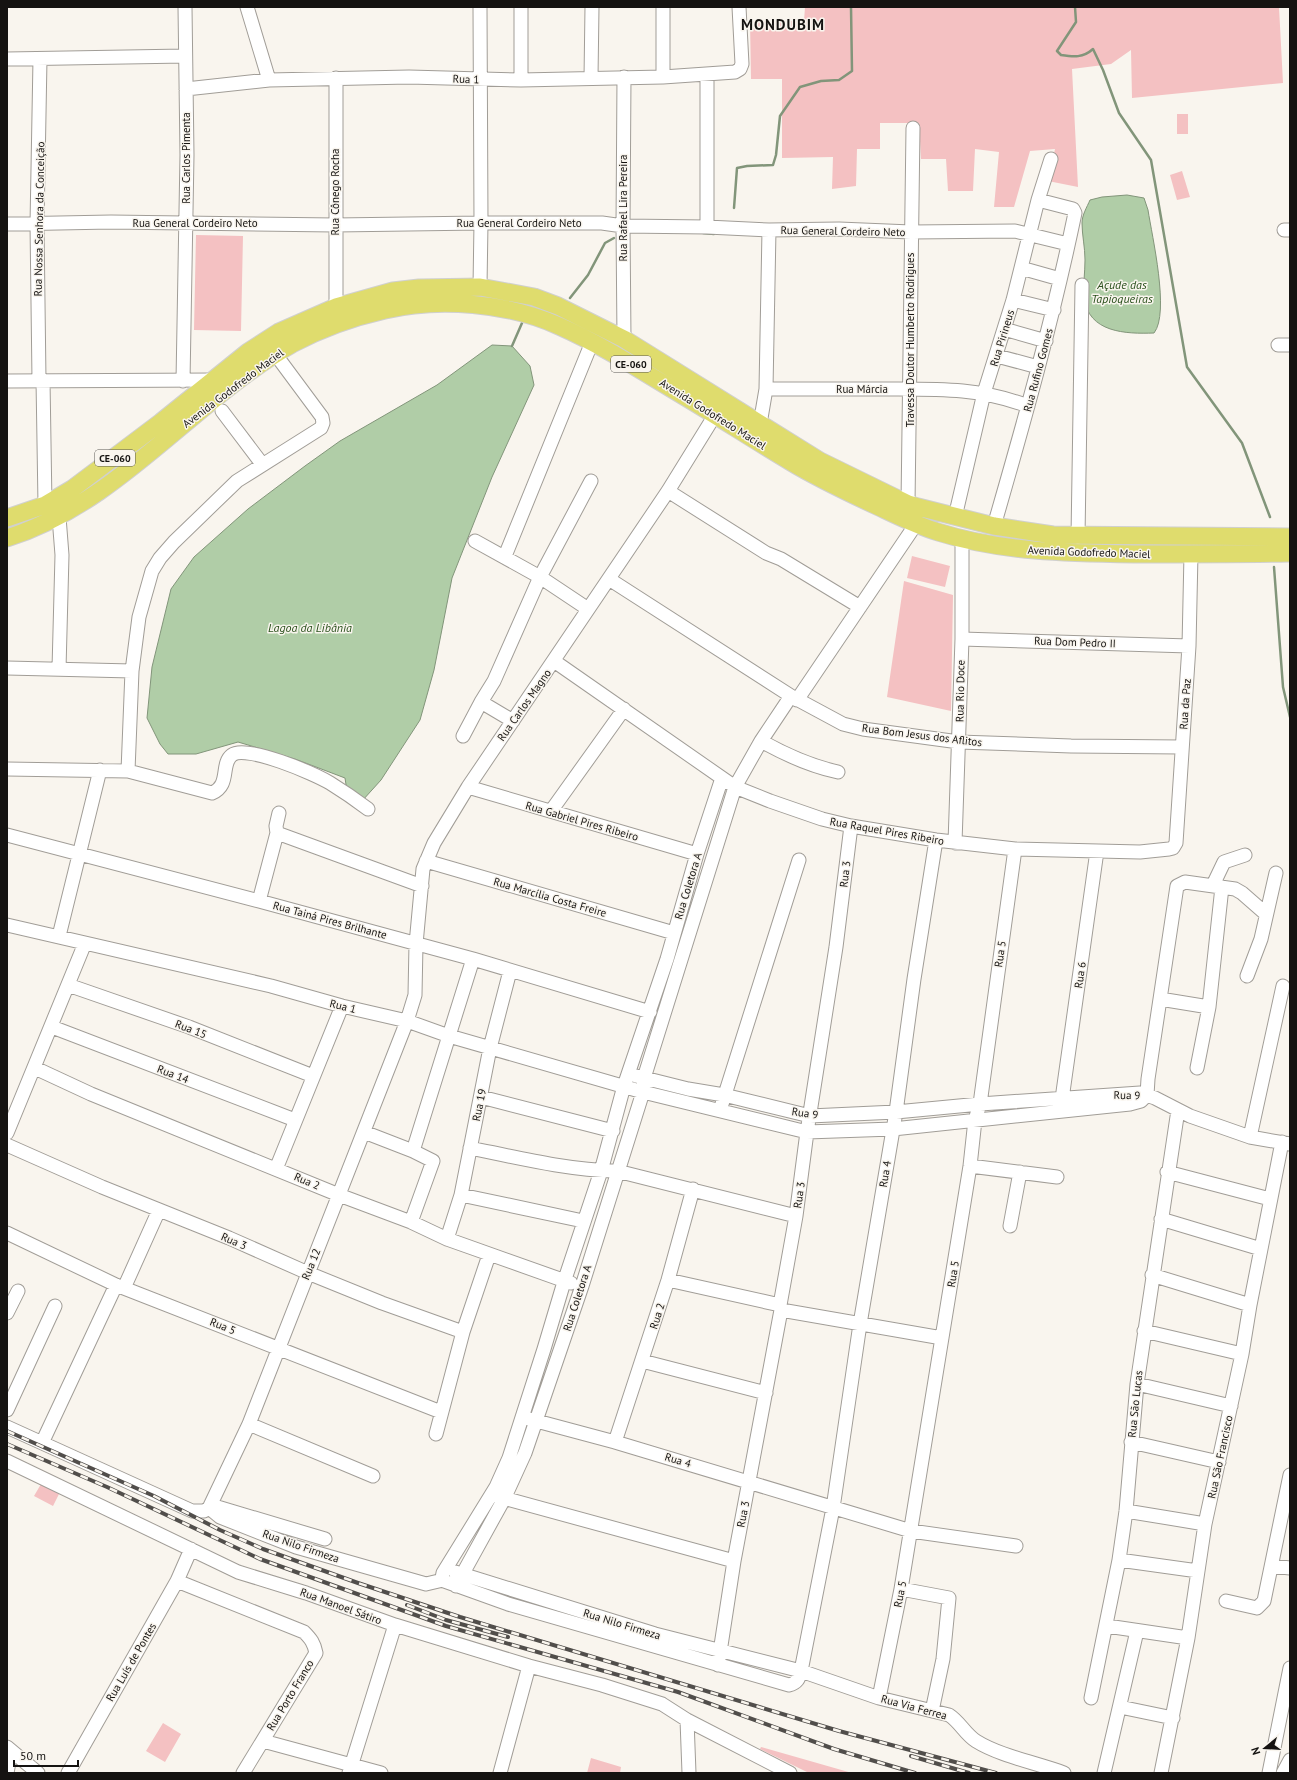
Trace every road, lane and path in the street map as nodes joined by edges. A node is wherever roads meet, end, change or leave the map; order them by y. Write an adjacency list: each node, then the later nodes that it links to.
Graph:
1 (186, 7): 8 (street, Rua Carlos Pimenta)
2 (247, 7): 17 (street)
3 (480, 7): 16 (street)
4 (521, 7): 18 (street)
5 (592, 7): 14 (street)
6 (663, 7): 12 (street)
7 (739, 7): 11 (street, Rua 1)
8 (185, 56): 10 (street); 19 (street, Rua Carlos Pimenta)
9 (7, 59): 10 (street)
10 (40, 59): 26 (street, Rua Nossa Senhora da Conceição)
11 (707, 75): 12 (street, Rua 1); 29 (street)
12 (663, 77): 15 (street, Rua 1)
13 (336, 78): 16 (street, Rua 1); 17 (street, Rua 1); 27 (street, Rua Cônego Rocha)
14 (591, 78): 15 (street, Rua 1); 18 (street, Rua 1)
15 (624, 78): 28 (street, Rua Rafael Lira Pereira)
16 (480, 79): 18 (street, Rua 1); 24 (street)
17 (269, 80): 19 (street, Rua 1)
18 (521, 80)
19 (186, 89): 23 (street, Rua Carlos Pimenta)
20 (913, 128): 31 (street, Travessa Doutor Humberto Rodrigues)
21 (1051, 159): 22 (street, Rua Pirineus)
22 (1038, 200): 32 (street, Rua Pirineus); 33 (street, Rua Rufino Gomes)
23 (186, 223): 26 (street, Rua General Cordeiro Neto); 27 (street, Rua General Cordeiro Neto); 51 (street, Rua Carlos Pimenta)
24 (481, 223): 27 (street, Rua General Cordeiro Neto); 28 (street, Rua General Cordeiro Neto); 37 (street)
25 (7, 224): 26 (street, Rua General Cordeiro Neto)
26 (37, 224): 48 (street, Rua Nossa Senhora da Conceição)
27 (335, 225): 39 (street, Rua Cônego Rocha)
28 (623, 226): 29 (street, Rua General Cordeiro Neto); 42 (street, Rua Rafael Lira Pereira)
29 (707, 227): 30 (street, Rua General Cordeiro Neto)
30 (769, 230): 31 (street, Rua General Cordeiro Neto); 52 (street)
31 (911, 232): 32 (street, Rua General Cordeiro Neto); 53 (street, Travessa Doutor Humberto Rodrigues)
32 (1030, 234): 33 (street, Rua General Cordeiro Neto); 34 (street, Rua Pirineus)
33 (1068, 244): 35 (street, Rua Rufino Gomes)
34 (1020, 268): 35 (street); 38 (street, Rua Pirineus)
35 (1060, 279): 40 (street, Rua Rufino Gomes)
36 (1082, 286): 69 (street)
37 (480, 287): 39 (main road, Avenida Godofredo Maciel / CE-060); 42 (main road, Avenida Godofredo Maciel / CE-060)
38 (1013, 300): 40 (street); 41 (street, Rua Pirineus)
39 (336, 306): 49 (main road, Avenida Godofredo Maciel / CE-060)
40 (1054, 310): 43 (street, Rua Rufino Gomes)
41 (1004, 329): 43 (street); 46 (street, Rua Pirineus)
42 (624, 339): 58 (main road, Avenida Godofredo Maciel / CE-060)
43 (1046, 341): 47 (street, Rua Rufino Gomes)
44 (592, 342): 45 (main road, Avenida Godofredo Maciel / CE-060); 57 (main road, Avenida Godofredo Maciel / CE-060); 76 (street)
45 (276, 355): 59 (street); 64 (main road, Avenida Godofredo Maciel / CE-060)
46 (997, 356): 47 (street); 54 (street, Rua Pirineus)
47 (1038, 367): 55 (street, Rua Rufino Gomes)
48 (41, 380): 50 (street); 51 (street); 63 (street, Rua Nossa Senhora da Conceição)
49 (213, 380): 51 (street); 63 (main road, Avenida Godofredo Maciel / CE-060)
50 (7, 381)
51 (183, 382)
52 (766, 389): 53 (street, Rua Márcia); 58 (street)
53 (909, 389): 54 (street, Rua Márcia); 62 (street, Travessa Doutor Humberto Rodrigues)
54 (984, 393): 55 (street, Rua Márcia); 65 (street, Rua Pirineus)
55 (1028, 406): 68 (street, Rua Rufino Gomes)
56 (222, 411): 59 (street)
57 (715, 415): 61 (street, Rua Carlos Magno); 67 (main road, Avenida Godofredo Maciel / CE-060)
58 (760, 424): 62 (main road, Avenida Godofredo Maciel / CE-060)
59 (262, 464): 86 (street)
60 (591, 481): 77 (street)
61 (668, 491): 78 (street, Rua Carlos Magno); 79 (street)
62 (908, 504): 65 (main road, Avenida Godofredo Maciel / CE-060)
63 (45, 505): 66 (main road, Avenida Godofredo Maciel / CE-060)
64 (59, 517): 71 (main road, Avenida Godofredo Maciel / CE-060); 85 (street)
65 (955, 517): 68 (main road, Avenida Godofredo Maciel / CE-060)
66 (7, 518)
67 (916, 524): 72 (main road, Avenida Godofredo Maciel / CE-060); 79 (street, Rua Coletora A)
68 (994, 526): 69 (main road, Avenida Godofredo Maciel / CE-060)
69 (1078, 537): 70 (main road, Avenida Godofredo Maciel / CE-060)
70 (1290, 537)
71 (7, 538)
72 (962, 539): 75 (main road, Avenida Godofredo Maciel / CE-060); 81 (street, Rua Rio Doce)
73 (475, 540): 76 (street)
74 (1290, 553): 75 (main road, Avenida Godofredo Maciel / CE-060)
75 (1191, 554): 82 (street, Rua da Paz)
76 (505, 556): 77 (street)
77 (540, 577): 80 (street); 88 (street)
78 (609, 579): 80 (street, Rua Carlos Magno); 87 (street, Rua Bom Jesus dos Aflitos)
79 (860, 607): 87 (street, Rua Coletora A)
80 (588, 609): 83 (street, Rua Carlos Magno)
81 (962, 639): 82 (street, Rua Dom Pedro II); 93 (street, Rua Rio Doce)
82 (1189, 646): 94 (street, Rua da Paz)
83 (554, 661): 89 (street, Rua Raquel Pires Ribeiro); 90 (street, Rua Carlos Magno)
84 (7, 668): 85 (street)
85 (59, 669): 86 (street)
86 (132, 671): 97 (street)
87 (794, 698): 92 (street, Rua Coletora A); 93 (street, Rua Bom Jesus dos Aflitos)
88 (481, 702): 90 (street); 91 (street)
89 (624, 709): 99 (street, Rua Raquel Pires Ribeiro); 103 (street)
90 (513, 721): 100 (street, Rua Carlos Magno)
91 (463, 736)
92 (761, 741): 98 (street); 101 (street, Rua Coletora A)
93 (959, 742): 94 (street, Rua Bom Jesus dos Aflitos); 109 (street, Rua Rio Doce)
94 (1181, 747): 111 (street, Rua da Paz)
95 (7, 769): 96 (street)
96 (100, 770): 97 (street); 113 (street)
97 (128, 771): 102 (street)
98 (838, 772)
99 (722, 778): 101 (street, Rua Raquel Pires Ribeiro); 114 (street, Rua Coletora A)
100 (468, 787): 103 (street, Rua Gabriel Pires Ribeiro); 116 (street, Rua Carlos Magno)
101 (735, 787): 105 (street, Rua Raquel Pires Ribeiro); 134 (street, Rua Coletora A)
102 (368, 809)
103 (551, 811): 114 (street, Rua Gabriel Pires Ribeiro)
104 (280, 812): 106 (street)
105 (851, 826): 108 (street, Rua Raquel Pires Ribeiro); 157 (street, Rua 3)
106 (277, 834): 119 (street); 121 (street)
107 (7, 835): 113 (street, Rua Tainá Pires Brilhante)
108 (936, 840): 109 (street, Rua Raquel Pires Ribeiro); 156 (street, Rua 4)
109 (955, 843): 110 (street, Rua Raquel Pires Ribeiro)
110 (1015, 849): 112 (street, Rua Raquel Pires Ribeiro); 153 (street, Rua 5)
111 (1169, 849): 112 (street, Rua Raquel Pires Ribeiro)
112 (1097, 851): 152 (street, Rua 6)
113 (79, 854): 121 (street, Rua Tainá Pires Brilhante); 125 (street)
114 (697, 854): 124 (street, Rua Coletora A)
115 (1245, 855): 120 (street)
116 (426, 860): 119 (street, Rua Carlos Magno); 124 (street, Rua Marcília Costa Freire)
117 (799, 860): 149 (street)
118 (1276, 872): 122 (street)
119 (422, 886): 127 (street, Rua Carlos Magno)
120 (1218, 886): 122 (street); 135 (street); 137 (street)
121 (259, 900): 127 (street, Rua Tainá Pires Brilhante)
122 (1266, 914): 130 (street)
123 (7, 925): 125 (street, Rua 1)
124 (674, 934): 133 (street, Rua Coletora A)
125 (59, 936): 126 (street, Rua 1)
126 (85, 943): 131 (street); 136 (street, Rua 1)
127 (416, 944): 128 (street, Rua Tainá Pires Brilhante); 139 (street, Rua Carlos Magno)
128 (473, 959): 129 (street, Rua Tainá Pires Brilhante); 141 (street)
129 (510, 971): 138 (street, Rua Tainá Pires Brilhante); 142 (street, Rua 19)
130 (1247, 976)
131 (68, 985): 140 (street); 145 (street, Rua 15)
132 (1283, 986): 165 (street)
133 (656, 994): 134 (street); 138 (street, Rua Coletora A)
134 (670, 998): 146 (street, Rua Coletora A)
135 (1160, 999): 137 (street); 151 (street)
136 (342, 1006): 139 (street, Rua 1); 145 (street)
137 (1209, 1007): 144 (street)
138 (650, 1012): 147 (street, Rua Coletora A)
139 (407, 1021): 141 (street, Rua 1); 162 (street, Rua 12)
140 (52, 1027): 143 (street); 158 (street, Rua 14)
141 (449, 1036): 142 (street, Rua 1); 169 (street)
142 (490, 1048): 147 (street, Rua 1); 150 (street, Rua 19)
143 (35, 1068): 164 (street); 171 (street, Rua 2)
144 (1197, 1068)
145 (313, 1076): 158 (street)
146 (644, 1078): 147 (street, Rua 9); 148 (street, Rua Coletora A); 149 (street, Rua 9)
147 (626, 1080): 148 (street, Rua 9); 161 (street, Rua Coletora A)
148 (643, 1092): 155 (street, Rua 9); 173 (street, Rua Coletora A)
149 (724, 1095): 155 (street); 157 (street, Rua 9)
150 (481, 1098): 161 (street); 168 (street, Rua 19)
151 (1154, 1098): 152 (street, Rua 9); 154 (street); 159 (street, Rua 9)
152 (1062, 1099): 153 (street, Rua 9)
153 (980, 1104): 156 (street, Rua 9); 159 (street, Rua 5)
154 (1178, 1110): 165 (street); 175 (street, Rua São Lucas)
155 (719, 1112): 163 (street, Rua 9)
156 (896, 1112): 157 (street, Rua 9); 160 (street, Rua 4)
157 (810, 1116): 163 (street, Rua 3)
158 (295, 1120): 171 (street)
159 (975, 1120): 160 (street, Rua 9); 170 (street, Rua 5)
160 (893, 1129): 163 (street, Rua 9); 202 (street, Rua 4)
161 (613, 1131): 172 (street, Rua Coletora A)
162 (364, 1132): 169 (street); 178 (street, Rua 12)
163 (807, 1132): 182 (street, Rua 3)
164 (7, 1133)
165 (1250, 1137): 166 (street)
166 (1286, 1143): 180 (street, Rua São Francisco)
167 (7, 1145): 181 (street, Rua 3)
168 (470, 1148): 172 (street); 179 (street, Rua 19)
169 (413, 1151): 185 (street)
170 (970, 1166): 174 (street); 205 (street, Rua 5)
171 (276, 1169): 178 (street, Rua 2)
172 (601, 1170): 173 (street); 184 (street, Rua Coletora A)
173 (617, 1171): 177 (street); 196 (street, Rua Coletora A)
174 (1020, 1172): 176 (street); 186 (street)
175 (1167, 1172): 180 (street); 183 (street, Rua São Lucas)
176 (1057, 1177)
177 (693, 1189): 182 (street); 193 (street, Rua 2)
178 (340, 1195): 185 (street, Rua 2); 191 (street, Rua 12)
179 (461, 1195): 184 (street); 188 (street, Rua 19)
180 (1270, 1199): 189 (street, Rua São Francisco)
181 (158, 1210): 191 (street, Rua 3); 195 (street)
182 (796, 1216): 200 (street, Rua 3)
183 (1161, 1219): 189 (street); 192 (street, Rua São Lucas)
184 (583, 1221): 194 (street, Rua Coletora A)
185 (411, 1222): 188 (street, Rua 2)
186 (1010, 1226)
187 (7, 1233): 195 (street, Rua 5)
188 (447, 1239): 190 (street, Rua 2)
189 (1261, 1249): 198 (street, Rua São Francisco)
190 (489, 1255): 194 (street, Rua 2); 203 (street)
191 (308, 1273): 203 (street, Rua 3); 206 (street, Rua 12)
192 (1152, 1275): 198 (street); 204 (street, Rua São Lucas)
193 (668, 1280): 200 (street); 208 (street, Rua 2)
194 (564, 1282): 196 (street, Rua 2); 214 (street, Rua Coletora A)
195 (120, 1286): 206 (street, Rua 5); 221 (street)
196 (582, 1286): 215 (street, Rua Coletora A)
197 (18, 1291): 201 (street)
198 (1250, 1305): 207 (street, Rua São Francisco)
199 (55, 1306): 212 (street)
200 (781, 1308): 202 (street); 210 (street, Rua 3)
201 (7, 1313)
202 (860, 1324): 205 (street); 230 (street, Rua 4)
203 (463, 1332): 213 (street)
204 (1144, 1332): 207 (street); 209 (street, Rua São Lucas)
205 (942, 1338): 233 (street, Rua 5)
206 (277, 1348): 213 (street, Rua 5); 216 (street, Rua 12)
207 (1242, 1354): 211 (street, Rua São Francisco)
208 (642, 1361): 210 (street); 219 (street, Rua 2)
209 (1137, 1384): 211 (street); 220 (street, Rua São Lucas)
210 (766, 1393): 226 (street, Rua 3)
211 (1231, 1406): 223 (street, Rua São Francisco)
212 (7, 1410)
213 (441, 1412): 218 (street)
214 (523, 1417): 215 (street, Rua 4); 227 (street, Rua Coletora A)
215 (537, 1421): 219 (street, Rua 4); 228 (street, Rua Coletora A)
216 (249, 1424): 225 (street); 229 (street, Rua 12)
217 (7, 1427): 221 (street)
218 (436, 1434)
219 (615, 1442): 226 (street, Rua 4)
220 (1131, 1442): 223 (street); 231 (street, Rua São Lucas)
221 (42, 1443): 229 (street)
222 (7, 1461): 236 (street, Rua Manoel Sátiro)
223 (1219, 1462): 232 (street, Rua São Francisco)
224 (1290, 1475): 239 (street)
225 (373, 1476)
226 (750, 1482): 230 (street, Rua 4); 238 (street, Rua 3)
227 (492, 1495): 228 (street); 242 (street, Rua Coletora A)
228 (504, 1499): 238 (street); 243 (street, Rua Coletora A)
229 (210, 1506): 234 (street); 242 (street, Rua Nilo Firmeza)
230 (833, 1508): 233 (street, Rua 4); 254 (street, Rua 4)
231 (1126, 1511): 232 (street); 237 (street, Rua São Lucas)
232 (1205, 1524): 241 (street, Rua São Francisco)
233 (911, 1531): 235 (street, Rua 4); 245 (street, Rua 5)
234 (325, 1539)
235 (1016, 1546)
236 (191, 1549): 244 (street, Rua Luís de Pontes); 247 (street, Rua Manoel Sátiro)
237 (1119, 1560): 241 (street); 248 (street, Rua São Lucas)
238 (734, 1561): 251 (street, Rua 3)
239 (1272, 1566): 240 (street); 246 (street)
240 (1290, 1568)
241 (1198, 1571): 250 (street, Rua São Francisco)
242 (444, 1575): 243 (street, Rua Nilo Firmeza)
243 (459, 1580): 251 (street, Rua Nilo Firmeza)
244 (177, 1581): 262 (street, Rua Porto Franco); 268 (street, Rua Luís de Pontes)
245 (901, 1589): 256 (street, Rua 5); 259 (street)
246 (1226, 1601)
247 (395, 1625): 252 (street, Rua Manoel Sátiro); 265 (street)
248 (1106, 1626): 249 (street); 257 (street, Rua São Lucas)
249 (1137, 1631): 250 (street); 258 (street)
250 (1188, 1638): 260 (street, Rua São Francisco)
251 (719, 1658): 254 (street, Rua Nilo Firmeza); 255 (street, Rua Nilo Firmeza)
252 (529, 1666): 261 (street, Rua Manoel Sátiro); 271 (street)
253 (1290, 1668): 277 (street)
254 (801, 1671): 255 (street, Rua 4); 256 (street, Rua Via Ferrea)
255 (789, 1685)
256 (879, 1698): 259 (street, Rua Via Ferrea)
257 (1091, 1698)
258 (1120, 1707): 260 (street); 275 (street)
259 (932, 1711): 274 (street, Rua Via Ferrea)
260 (1173, 1718): 276 (street, Rua São Francisco)
261 (687, 1720): 272 (street); 273 (street, Rua Manoel Sátiro)
262 (263, 1741): 265 (street); 269 (street, Rua Porto Franco)
263 (9, 1749): 266 (street); 267 (street)
264 (1290, 1760): 278 (street)
265 (350, 1769): 270 (street)
266 (7, 1773)
267 (38, 1773)
268 (68, 1773)
269 (243, 1773)
270 (381, 1773)
271 (500, 1773)
272 (689, 1773)
273 (790, 1773)
274 (1064, 1773)
275 (1104, 1773)
276 (1161, 1773)
277 (1269, 1773)
278 (1284, 1773)

